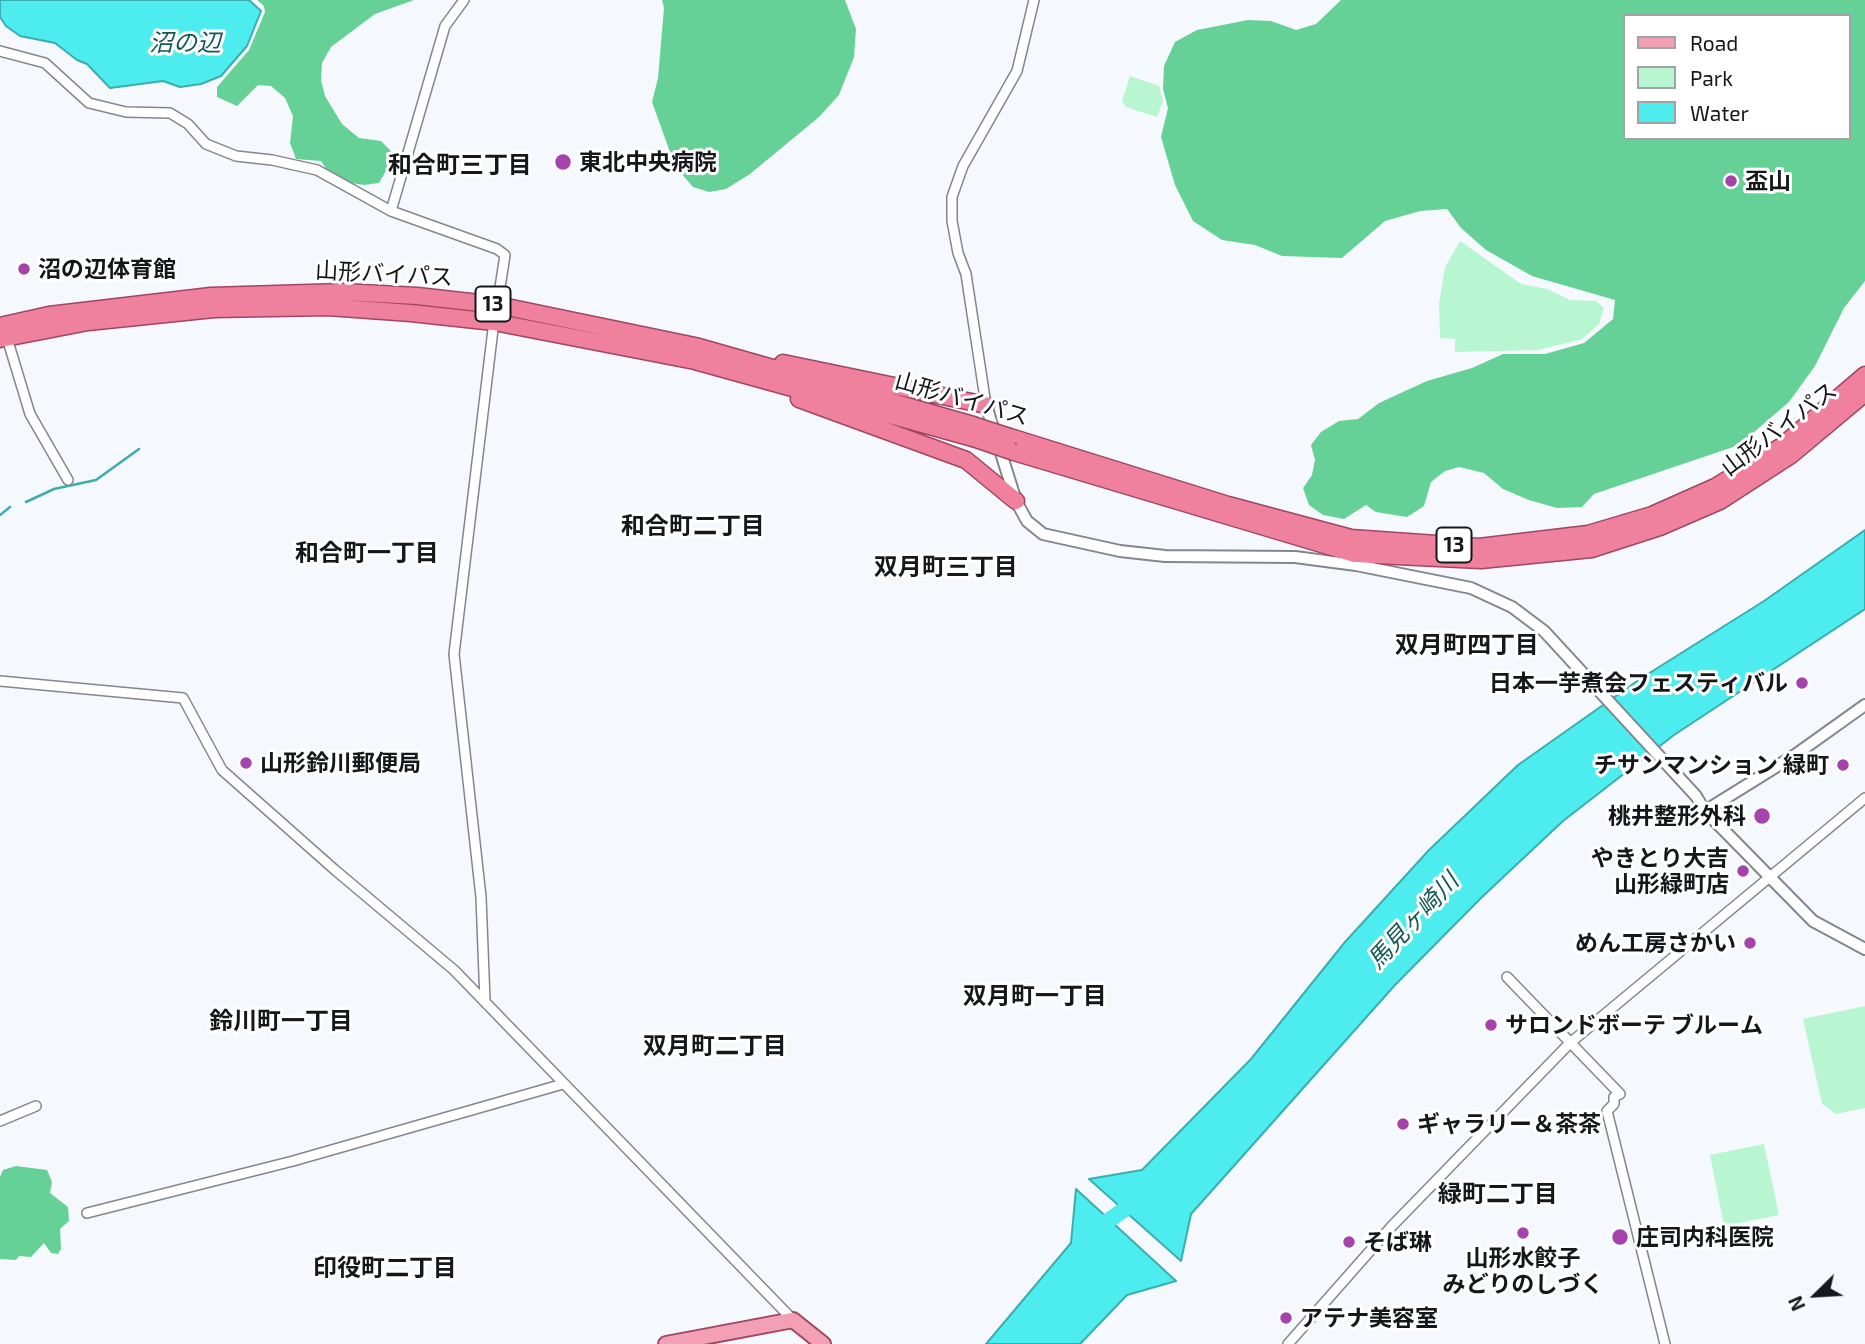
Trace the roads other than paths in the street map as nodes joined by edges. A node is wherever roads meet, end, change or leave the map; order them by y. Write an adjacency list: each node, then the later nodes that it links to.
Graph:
1 (464, 0): 4 (street)
2 (1034, 0): 11 (street)
3 (0, 51): 4 (street)
4 (391, 211): 5 (street)
5 (497, 305): 6 (street); 7 (highway, 山形バイパス / 13); 8 (highway, 山形バイパス / 13)
6 (494, 322): 7 (highway, 山形バイパス / 13); 8 (highway, 山形バイパス / 13); 22 (street)
7 (3, 334): 13 (street)
8 (695, 353): 11 (highway); 12 (highway, 山形バイパス / 13, bridge); 14 (highway)
9 (1865, 375): 12 (highway, 山形バイパス / 13)
10 (1865, 393): 12 (highway, 山形バイパス / 13)
11 (986, 405): 14 (street)
12 (1012, 444)
13 (68, 480)
14 (1016, 501): 18 (street)
15 (0, 681): 22 (street)
16 (1865, 705): 18 (street)
17 (1865, 797): 19 (street)
18 (1705, 811): 19 (street)
19 (1768, 876): 20 (street); 23 (street)
20 (1865, 949)
21 (1507, 977): 23 (street)
22 (485, 1001): 24 (street)
23 (1570, 1043): 31 (street); 32 (street)
24 (563, 1084): 27 (street); 28 (street)
25 (36, 1106): 26 (street)
26 (0, 1121)
27 (87, 1213)
28 (793, 1320): 29 (main road); 30 (main road)
29 (666, 1344)
30 (823, 1344)
31 (1288, 1344)
32 (1665, 1344)

